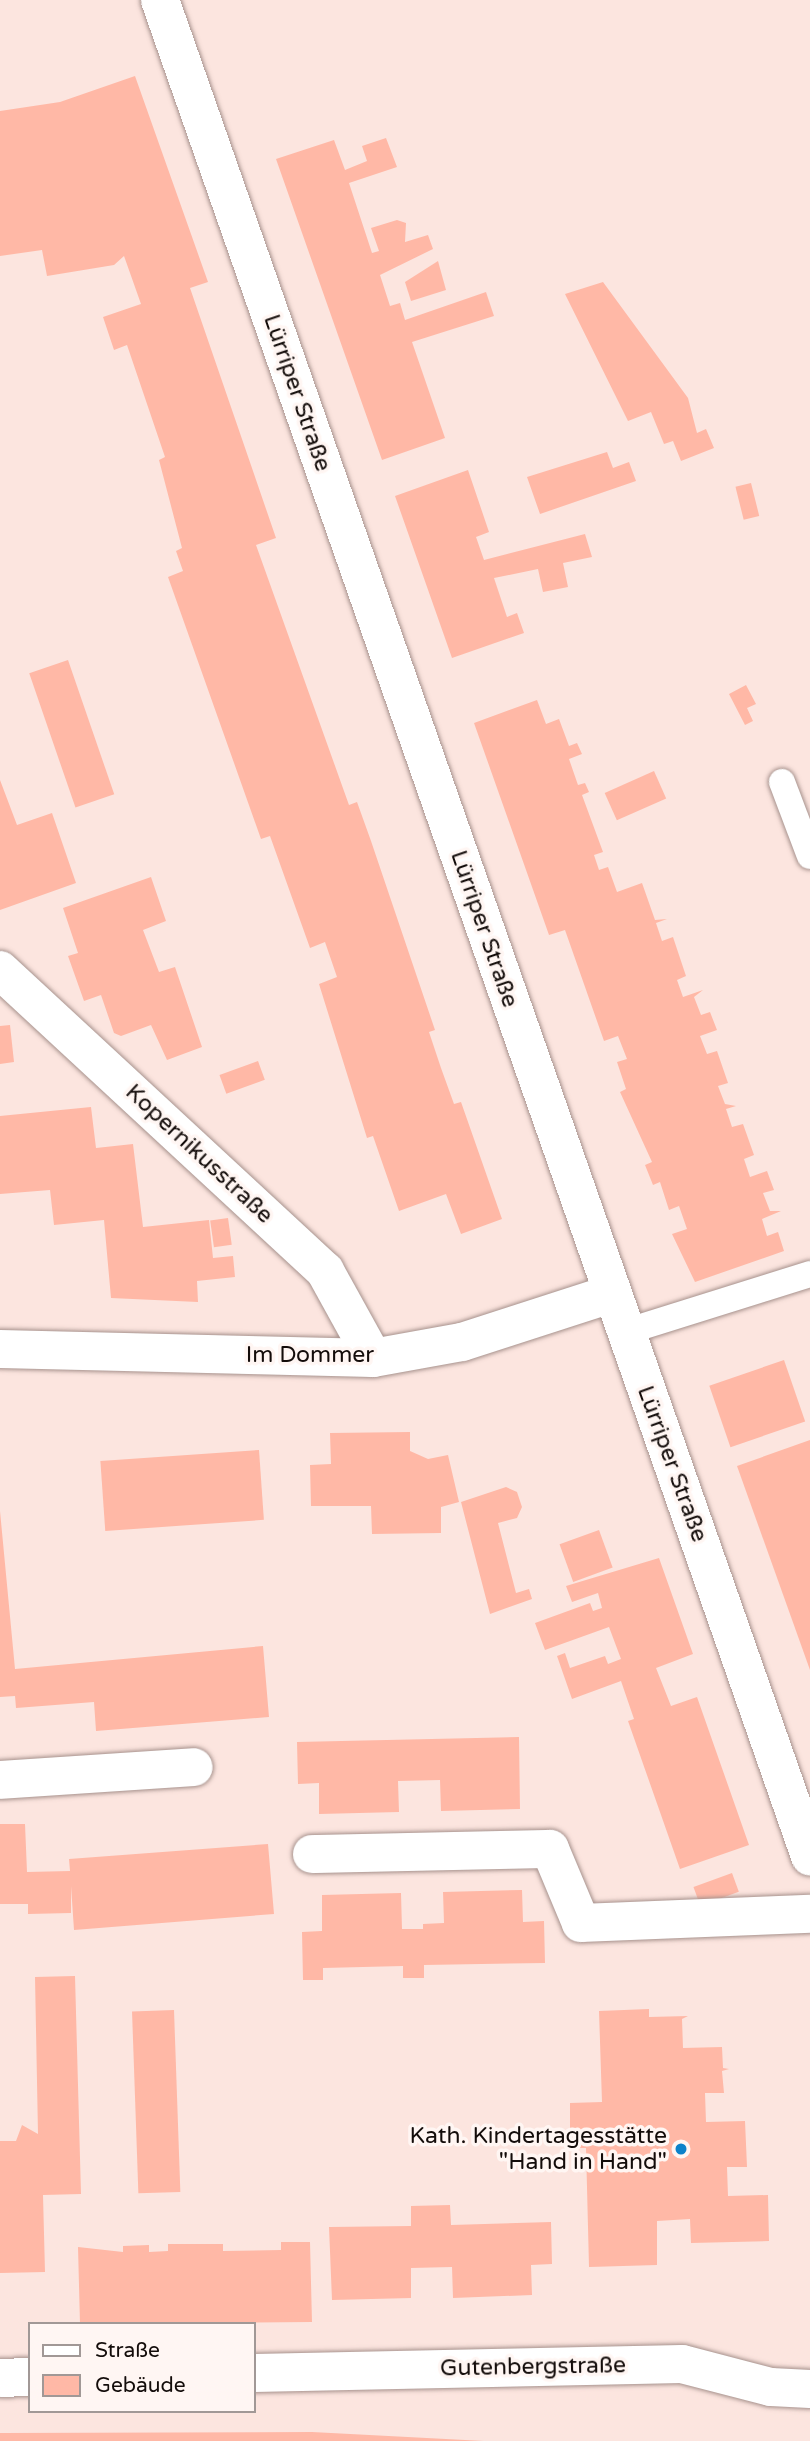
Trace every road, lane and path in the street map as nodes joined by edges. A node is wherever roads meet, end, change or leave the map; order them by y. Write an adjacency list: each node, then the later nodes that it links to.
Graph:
1 (160, 0): 6 (street, Lürriper Straße)
2 (782, 782): 3 (lane)
3 (810, 856)
4 (0, 970): 9 (street, Kopernikusstraße)
5 (810, 1274): 7 (lane)
6 (611, 1294): 7 (street, Lürriper Straße); 9 (street, Im Dommer)
7 (625, 1332): 13 (street, Lürriper Straße)
8 (0, 1349): 9 (street, Im Dommer)
9 (373, 1358)
10 (194, 1767): 11 (street)
11 (0, 1780)
12 (312, 1854): 14 (street)
13 (810, 1856)
14 (810, 1914)
15 (256, 2373): 18 (street, Gutenbergstraße)
16 (28, 2377): 17 (street)
17 (0, 2378)
18 (810, 2389)

